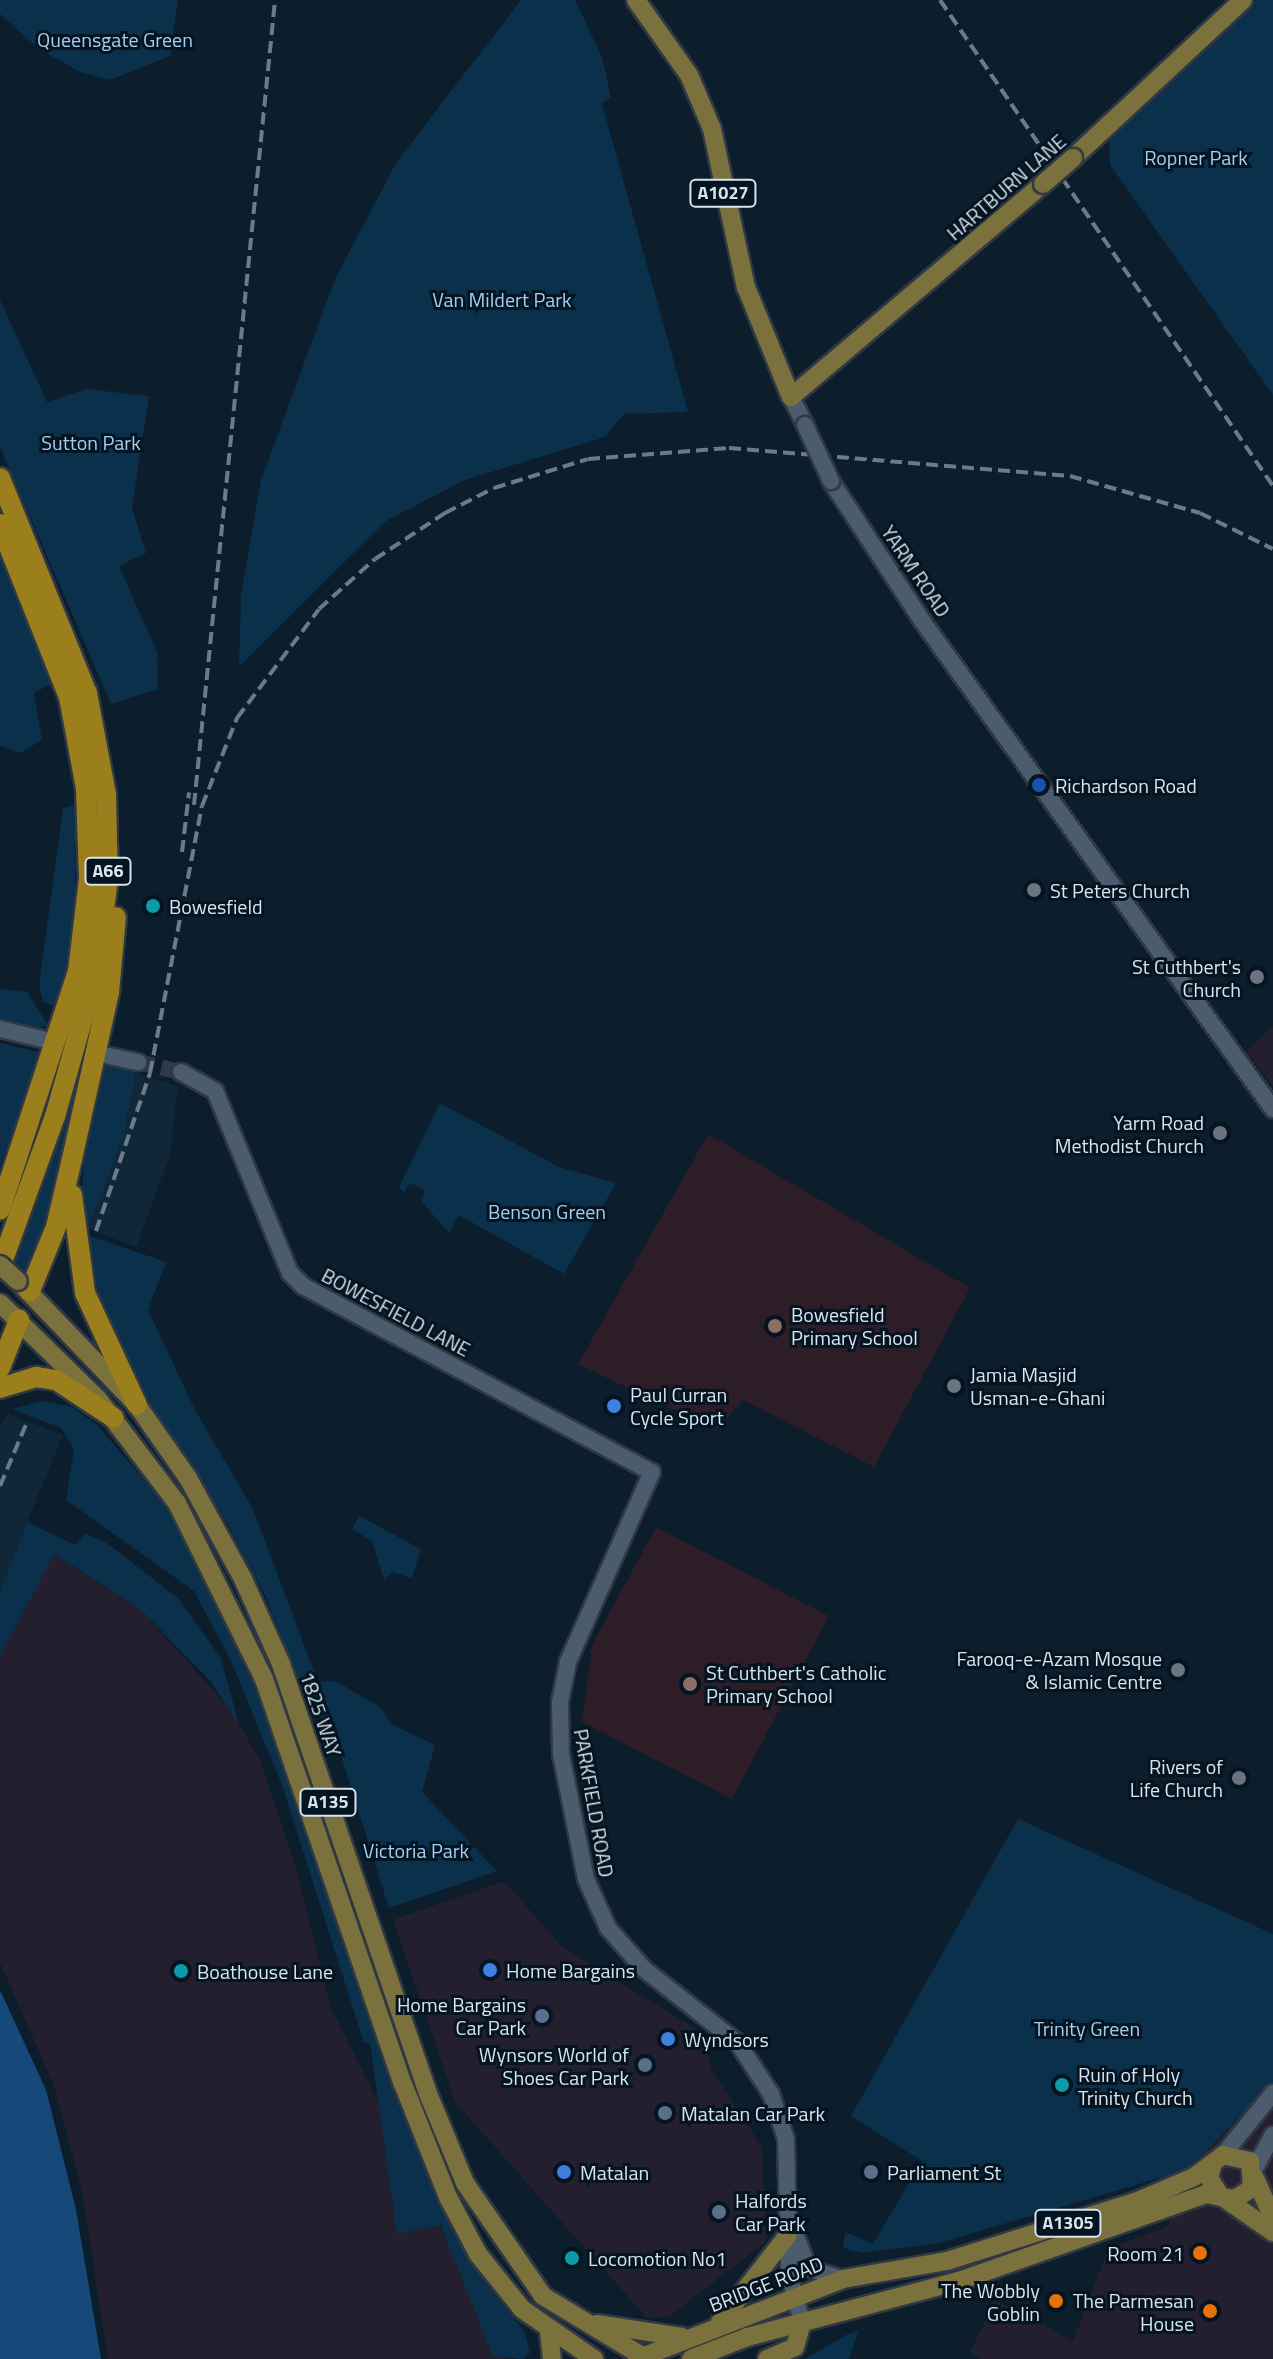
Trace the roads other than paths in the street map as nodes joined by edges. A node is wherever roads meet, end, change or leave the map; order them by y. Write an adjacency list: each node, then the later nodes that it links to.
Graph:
1 (636, 0): 3 (main road, YARM ROAD / A1027)
2 (1243, 0): 3 (main road, HARTBURN LANE, bridge)
3 (791, 397): 12 (street, YARM ROAD, bridge)
4 (0, 478): 6 (highway, A66)
5 (0, 524): 13 (highway, A66)
6 (106, 795): 14 (highway, A66); 17 (highway, A66)
7 (0, 1029): 8 (street)
8 (42, 1039)
9 (109, 1056): 10 (street)
10 (138, 1062)
11 (181, 1072): 24 (street, BOWESFIELD LANE)
12 (1273, 1109)
13 (20, 1153): 15 (highway, A66); 16 (highway, A66)
14 (72, 1159): 18 (highway, A66); 22 (highway)
15 (0, 1195)
16 (0, 1210)
17 (0, 1267): 18 (main road, 1825 WAY / A135, bridge)
18 (24, 1286): 19 (main road); 22 (main road, 1825 WAY / A135)
19 (8, 1310): 20 (highway); 23 (main road, A135)
20 (0, 1368)
21 (0, 1388): 23 (highway)
22 (137, 1405): 35 (main road, 1825 WAY / A135)
23 (114, 1418): 38 (main road, A135)
24 (652, 1472): 31 (street, PARKFIELD ROAD)
25 (1273, 2093): 27 (street)
26 (1273, 2135): 28 (street)
27 (1218, 2159): 28 (main road); 29 (main road); 33 (main road, BRIDGE ROAD / A1305)
28 (1255, 2174): 29 (main road, A1305); 30 (main road)
29 (1222, 2198): 32 (main road); 36 (main road, A1305)
30 (1273, 2218)
31 (789, 2226): 33 (street); 34 (street, PARKFIELD ROAD); 37 (main road)
32 (1273, 2232)
33 (843, 2279): 34 (main road, BRIDGE ROAD / A1305)
34 (796, 2296): 36 (street, PARKFIELD ROAD); 37 (main road, BRIDGE ROAD / A1305)
35 (576, 2320): 39 (main road, A1305); 40 (main road, 1825 WAY / A135)
36 (802, 2322): 43 (main road, A1305); 44 (main road)
37 (715, 2327): 39 (main road, BRIDGE ROAD / A1305)
38 (549, 2331): 41 (main road); 42 (main road, A135)
39 (685, 2338): 40 (main road, BRIDGE ROAD / A1305)
40 (642, 2358)
41 (552, 2359)
42 (594, 2359)
43 (691, 2359)
44 (767, 2359)

